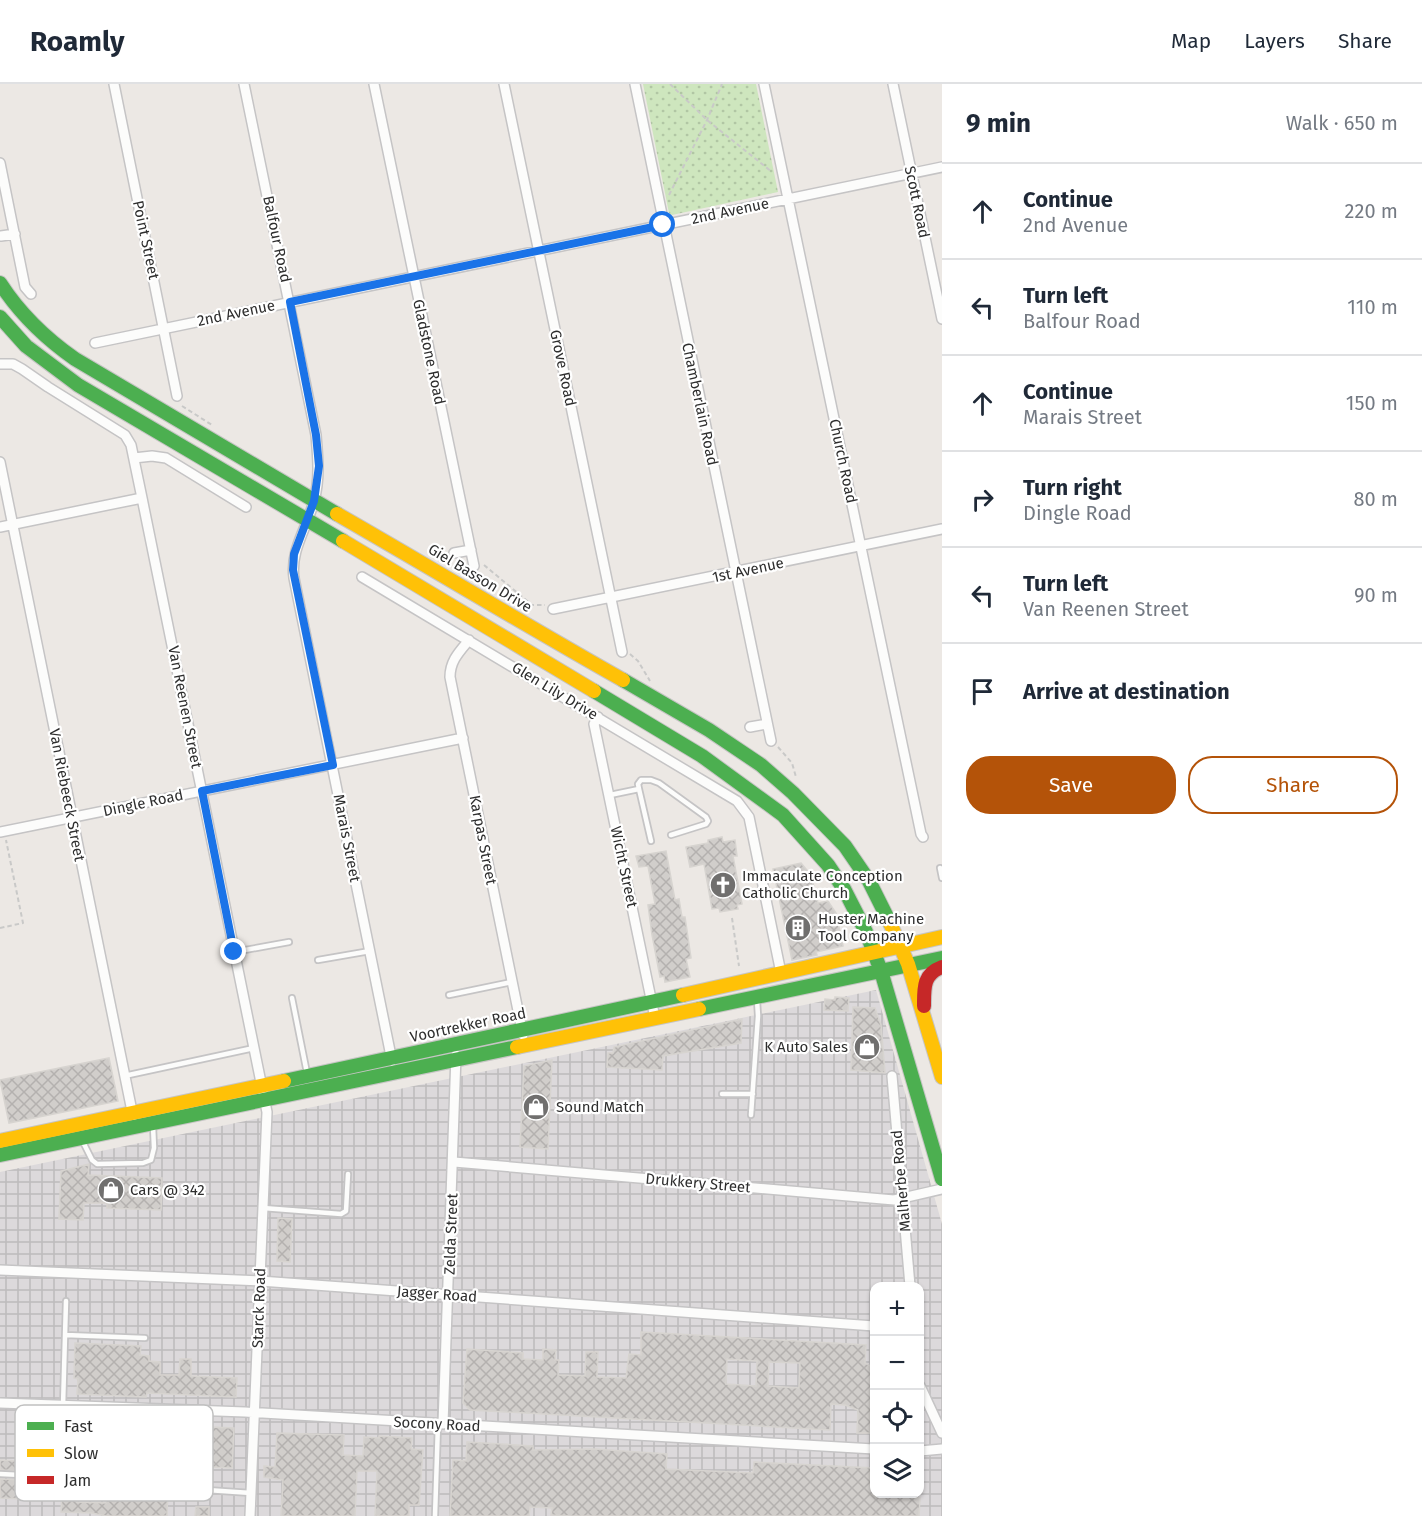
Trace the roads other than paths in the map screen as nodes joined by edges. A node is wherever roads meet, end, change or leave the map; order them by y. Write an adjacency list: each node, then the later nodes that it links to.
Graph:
1 (114, 84): 22 (street, Point Street)
2 (244, 84): 19 (street, Balfour Road)
3 (374, 84): 16 (street, Gladstone Road)
4 (504, 84): 15 (street, Grove Road)
5 (634, 84): 12 (street, Chamberlain Road)
6 (764, 84): 11 (street, Church Road)
7 (893, 84): 10 (street, Scott Road)
8 (0, 163): 13 (street)
9 (942, 167): 10 (street, 2nd Avenue)
10 (911, 173): 11 (street, 2nd Avenue); 21 (street, Scott Road)
11 (788, 199): 12 (street, 2nd Avenue); 35 (street, Church Road)
12 (663, 225): 15 (street, 2nd Avenue); 39 (street, Chamberlain Road)
13 (15, 234): 14 (street); 18 (street)
14 (1, 236)
15 (539, 250): 16 (street, 2nd Avenue); 41 (street, Grove Road)
16 (413, 276): 19 (street, 2nd Avenue); 36 (street, Gladstone Road)
17 (0, 283): 29 (main road, Giel Basson Drive)
18 (31, 294)
19 (290, 302): 22 (street, 2nd Avenue); 29 (street, Balfour Road)
20 (0, 317): 31 (main road)
21 (942, 320)
22 (165, 328): 23 (street, 2nd Avenue); 25 (street, Point Street)
23 (95, 343)
24 (0, 364): 26 (street, Van Reenen Street)
25 (178, 400)
26 (134, 458): 28 (street, Van Reenen Street); 30 (street)
27 (0, 462): 32 (street, Van Riebeeck Street)
28 (142, 498): 32 (street); 52 (street, Van Reenen Street)
29 (314, 501): 31 (street, Marais Street); 63 (main road, Giel Basson Drive)
30 (246, 507)
31 (308, 522): 50 (street, Marais Street); 66 (main road)
32 (12, 525): 33 (street); 54 (street, Van Riebeeck Street)
33 (0, 527)
34 (942, 529): 35 (street, 1st Avenue)
35 (861, 546): 39 (street, 1st Avenue); 57 (street, Church Road)
36 (471, 550): 37 (street); 38 (street, Gladstone Road)
37 (454, 553)
38 (478, 563)
39 (735, 573): 41 (street, 1st Avenue); 46 (street, Chamberlain Road)
40 (362, 577): 43 (street, Glen Lily Drive)
41 (611, 598): 42 (street, 1st Avenue); 44 (street, Grove Road)
42 (550, 607)
43 (469, 640): 45 (street, Glen Lily Drive); 48 (street, Karpas Street)
44 (625, 652)
45 (598, 717): 53 (street, Wicht Street); 72 (street, Glen Lily Drive)
46 (767, 724): 47 (street); 49 (street, Chamberlain Road)
47 (750, 727)
48 (463, 738): 50 (street, Dingle Road); 73 (street, Karpas Street)
49 (774, 741)
50 (333, 765): 52 (street, Dingle Road); 64 (street, Marais Street)
51 (639, 789): 53 (lane); 56 (lane); 58 (lane)
52 (202, 791): 54 (street, Dingle Road); 65 (street, Van Reenen Street)
53 (610, 795): 77 (street, Wicht Street)
54 (71, 818): 55 (street, Dingle Road); 85 (street, Van Riebeeck Street)
55 (2, 832)
56 (671, 835)
57 (923, 837)
58 (651, 841)
59 (940, 868): 60 (lane)
60 (942, 878)
61 (942, 937): 63 (main road, Voortrekker Road)
62 (289, 942): 65 (lane)
63 (900, 946): 66 (main road, Voortrekker Road); 69 (main road, Giel Basson Drive)
64 (370, 951): 68 (lane); 84 (street, Marais Street)
65 (234, 952): 82 (street, Van Reenen Street)
66 (874, 953): 71 (main road); 72 (main road, Voortrekker Road)
67 (942, 958): 69 (main road, Voortrekker Road)
68 (318, 960)
69 (908, 964): 71 (main road, Voortrekker Road); 79 (main road, Giel Basson Drive)
70 (942, 967): 79 (main road)
71 (881, 971): 75 (main road, Voortrekker Road); 100 (main road)
72 (781, 973): 77 (main road, Voortrekker Road)
73 (512, 982): 74 (lane); 80 (street, Karpas Street)
74 (448, 995)
75 (757, 997): 78 (main road, Voortrekker Road); 91 (lane)
76 (292, 998): 86 (lane)
77 (652, 1002): 78 (street, Wicht Street); 80 (main road, Voortrekker Road)
78 (655, 1018): 80 (main road, Voortrekker Road)
79 (924, 1018): 88 (main road, Giel Basson Drive)
80 (524, 1038): 81 (main road, Voortrekker Road); 83 (main road, Voortrekker Road)
81 (454, 1045): 83 (street, Zelda Street); 84 (main road, Voortrekker Road)
82 (254, 1048): 85 (lane); 89 (street, Van Reenen Street)
83 (457, 1060): 84 (main road, Voortrekker Road); 98 (street, Zelda Street)
84 (393, 1065): 86 (main road, Voortrekker Road); 89 (main road, Voortrekker Road)
85 (124, 1076): 92 (street, Van Riebeeck Street)
86 (308, 1076): 89 (main road, Voortrekker Road)
87 (892, 1076): 102 (street, Malherbe Road)
88 (942, 1077)
89 (263, 1092): 92 (main road, Voortrekker Road); 94 (main road, Voortrekker Road); 103 (street, Starck Road)
90 (722, 1094): 91 (lane)
91 (753, 1094): 93 (lane)
92 (132, 1112): 95 (street, Van Riebeeck Street); 97 (main road, Voortrekker Road)
93 (752, 1115)
94 (153, 1124): 95 (main road, Voortrekker Road); 96 (lane)
95 (135, 1127): 96 (main road, Voortrekker Road)
96 (81, 1138): 97 (main road, Voortrekker Road)
97 (1, 1145)
98 (454, 1162): 102 (street, Drukkery Street); 107 (street, Zelda Street)
99 (348, 1174): 103 (lane)
100 (942, 1179)
101 (942, 1189): 102 (street, Drukkery Street)
102 (903, 1198): 106 (street, Malherbe Road)
103 (263, 1208): 105 (street, Starck Road)
104 (0, 1270): 105 (street, Jagger Road)
105 (260, 1281): 107 (street, Jagger Road); 117 (street, Starck Road)
106 (910, 1282)
107 (448, 1294): 109 (street, Jagger Road); 118 (street, Zelda Street)
108 (66, 1301): 110 (lane)
109 (870, 1326)
110 (65, 1335): 111 (lane); 115 (lane)
111 (145, 1338)
112 (922, 1390): 119 (street)
113 (0, 1403): 114 (street, Socony Road)
114 (42, 1405)
115 (63, 1405)
116 (213, 1411): 117 (street, Socony Road)
117 (255, 1413): 118 (street, Socony Road); 126 (street, Starck Road)
118 (441, 1424): 120 (street, Socony Road); 128 (lane)
119 (942, 1433)
120 (870, 1449)
121 (942, 1449): 122 (street)
122 (924, 1451)
123 (0, 1474): 124 (lane)
124 (15, 1475)
125 (213, 1490): 126 (lane)
126 (251, 1493): 127 (street, Starck Road)
127 (250, 1516)
128 (435, 1516)

